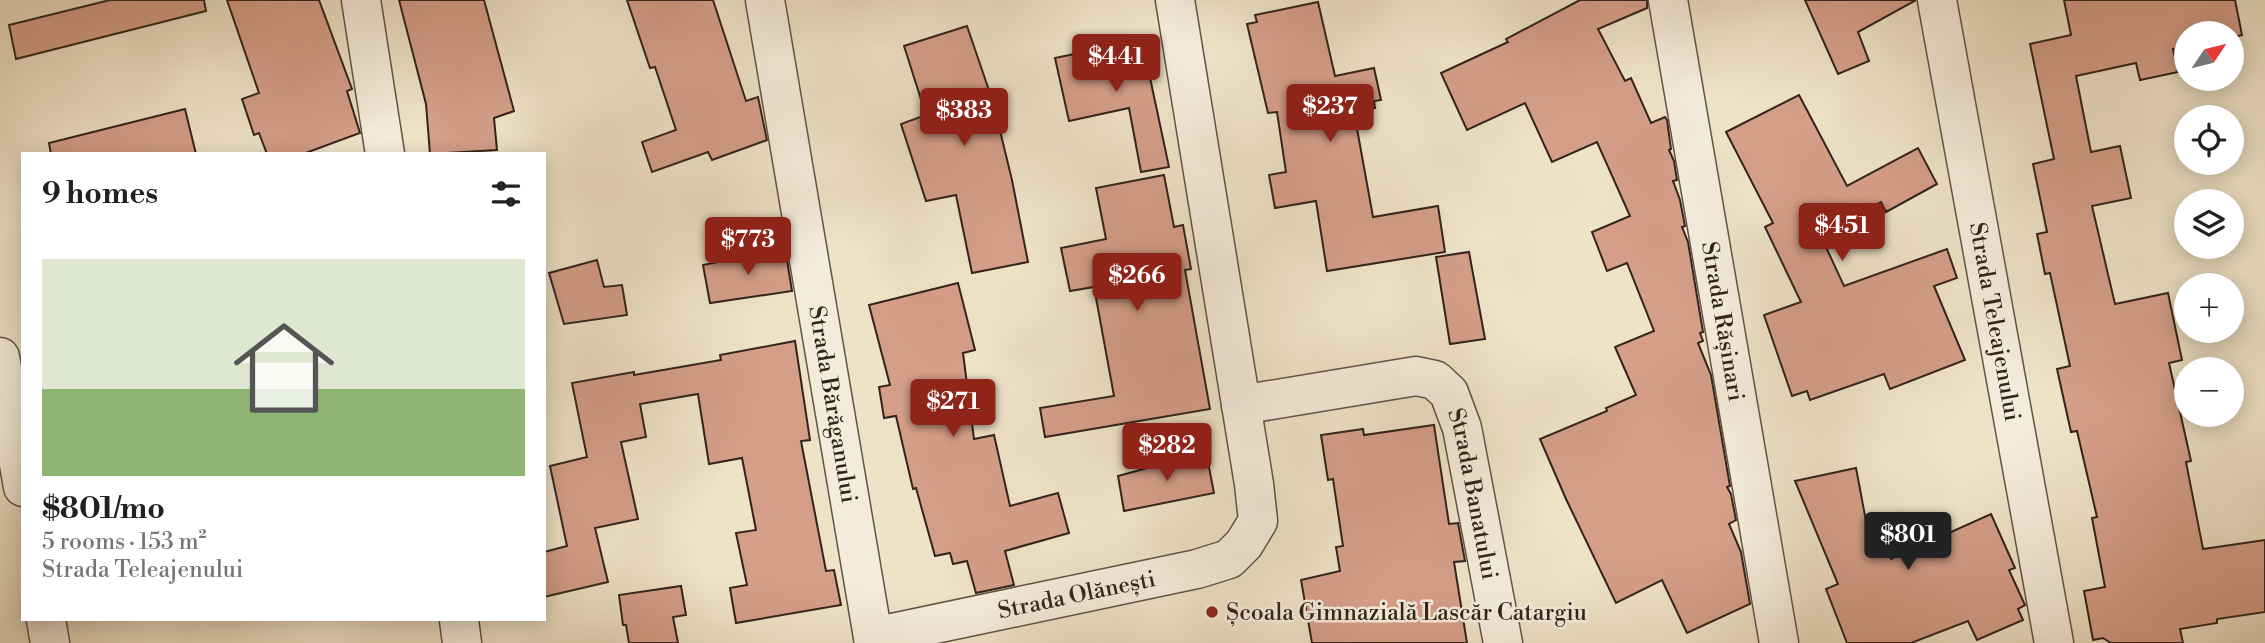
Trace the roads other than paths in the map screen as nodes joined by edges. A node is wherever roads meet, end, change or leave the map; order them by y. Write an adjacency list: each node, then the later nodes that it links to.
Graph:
1 (361, 0): 6 (street)
2 (765, 0): 12 (street, Strada Bărăganului)
3 (1175, 0): 8 (street)
4 (1668, 0): 16 (street, Strada Rășinari)
5 (1937, 0): 17 (street, Strada Teleajenului)
6 (385, 152)
7 (0, 357): 9 (street)
8 (1241, 405): 12 (street, Strada Olănești); 15 (street, Strada Banatului)
9 (21, 476)
10 (46, 621): 13 (street)
11 (458, 621): 14 (street)
12 (874, 640)
13 (50, 643)
14 (462, 643)
15 (1503, 643)
16 (1779, 643)
17 (2054, 643)

